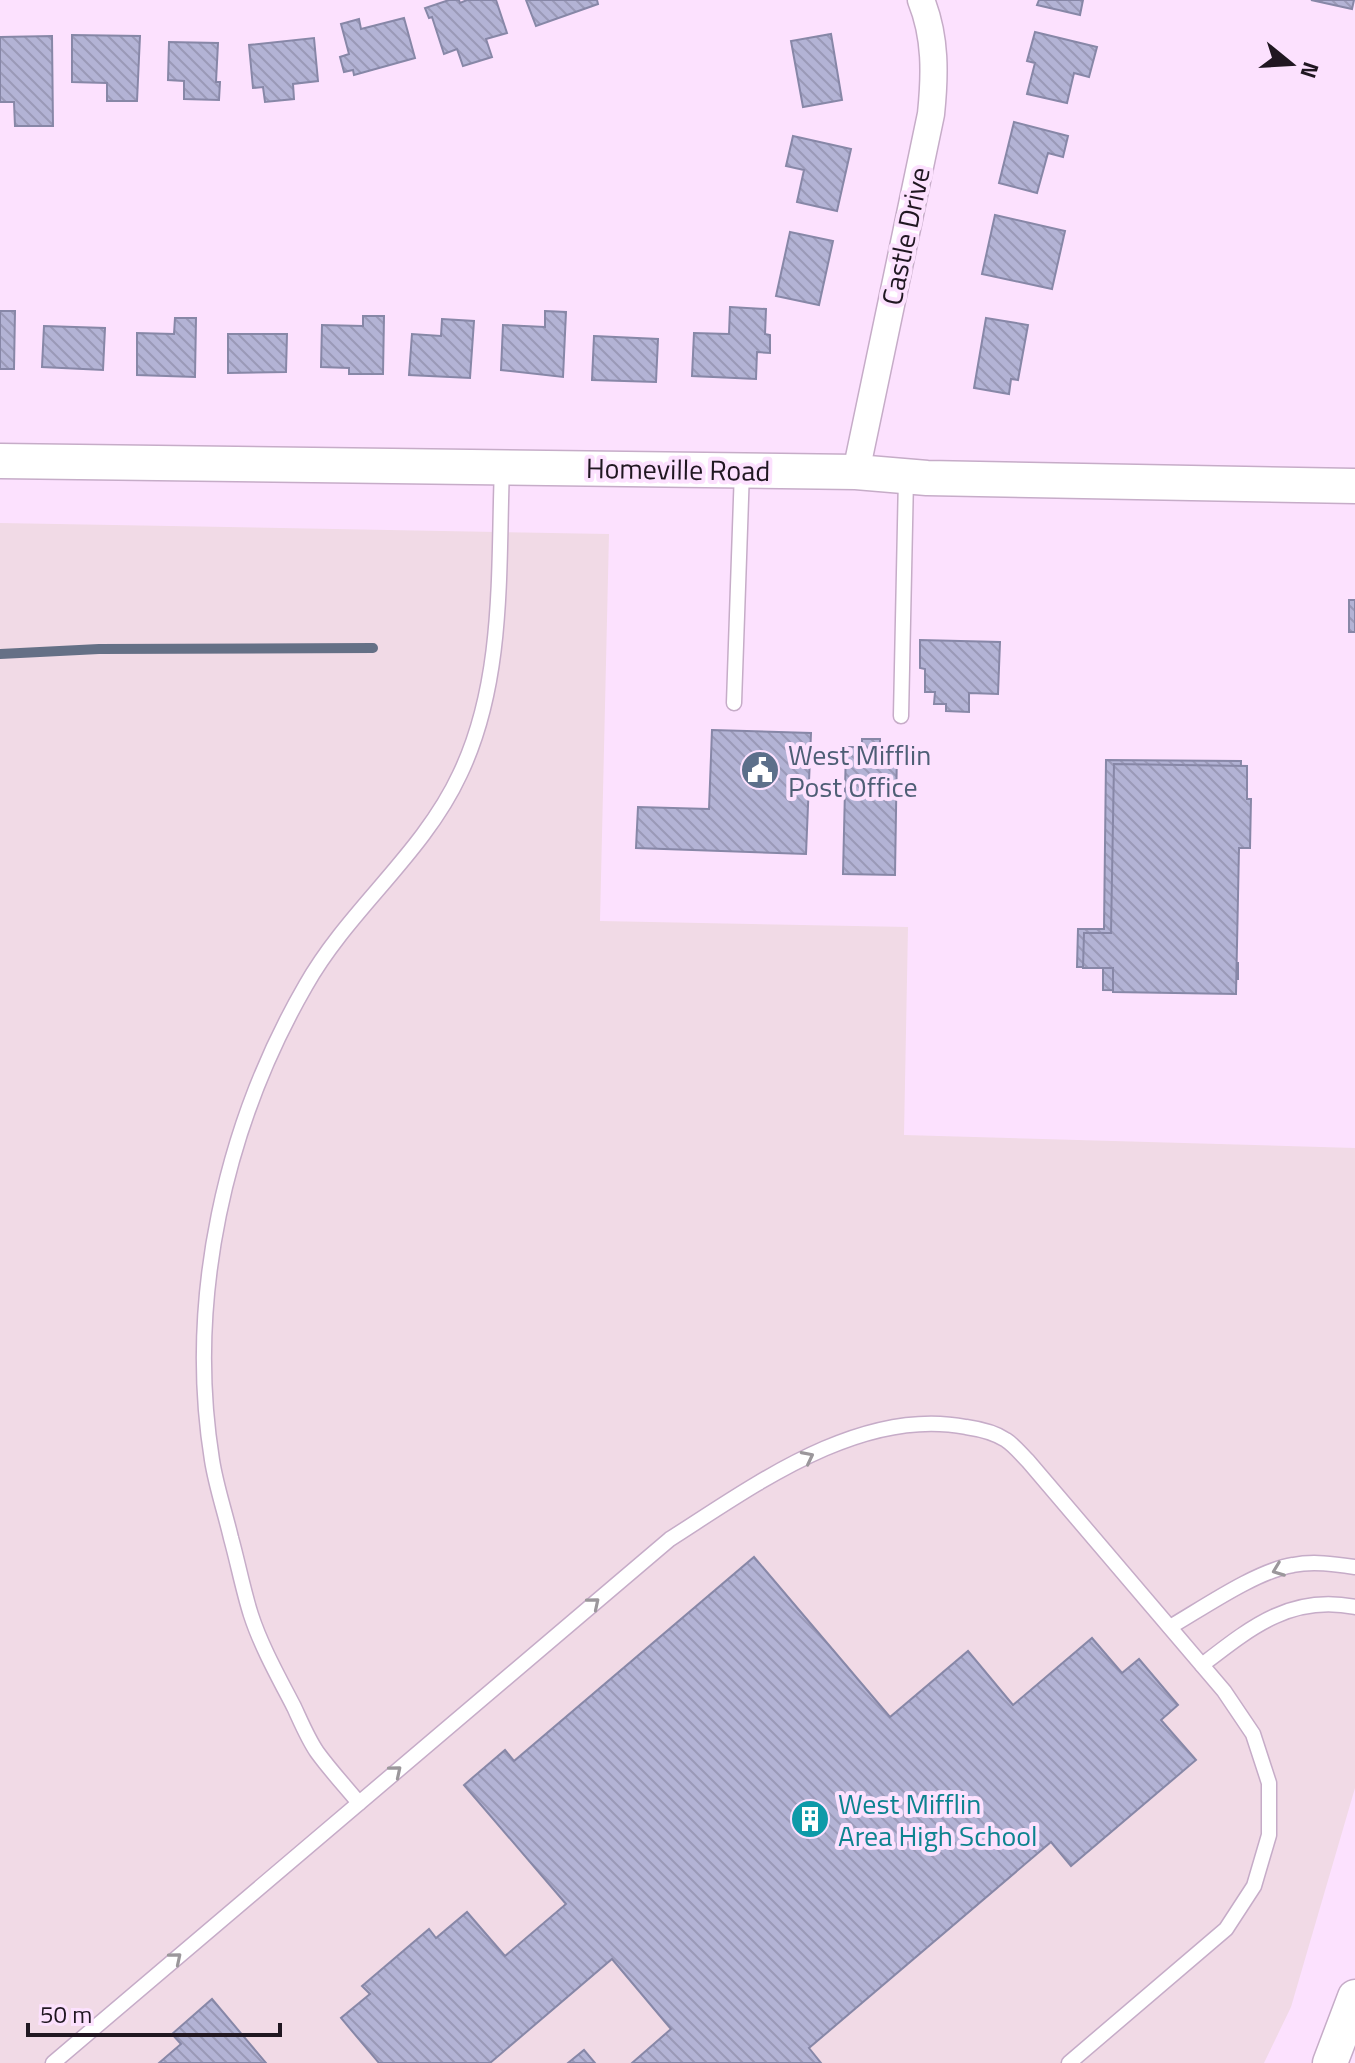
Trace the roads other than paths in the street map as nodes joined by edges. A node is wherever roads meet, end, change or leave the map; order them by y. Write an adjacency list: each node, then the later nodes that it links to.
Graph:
1 (921, 0): 5 (street, Castle Drive)
2 (0, 461): 3 (street, Homeville Road)
3 (502, 467): 4 (street, Homeville Road); 14 (lane)
4 (742, 470): 5 (street, Homeville Road); 8 (lane)
5 (856, 472): 6 (street, Homeville Road)
6 (906, 477): 7 (street, Homeville Road); 9 (lane)
7 (1355, 486)
8 (734, 703)
9 (901, 716)
10 (1355, 1567): 12 (lane, one-way to 12)
11 (1355, 1607): 13 (lane)
12 (1170, 1627): 13 (lane); 14 (lane, one-way to 12)
13 (1202, 1665): 17 (lane)
14 (359, 1803): 16 (lane, one-way to 14)
15 (1355, 1997): 18 (street)
16 (53, 2063)
17 (1069, 2063)
18 (1330, 2063)

